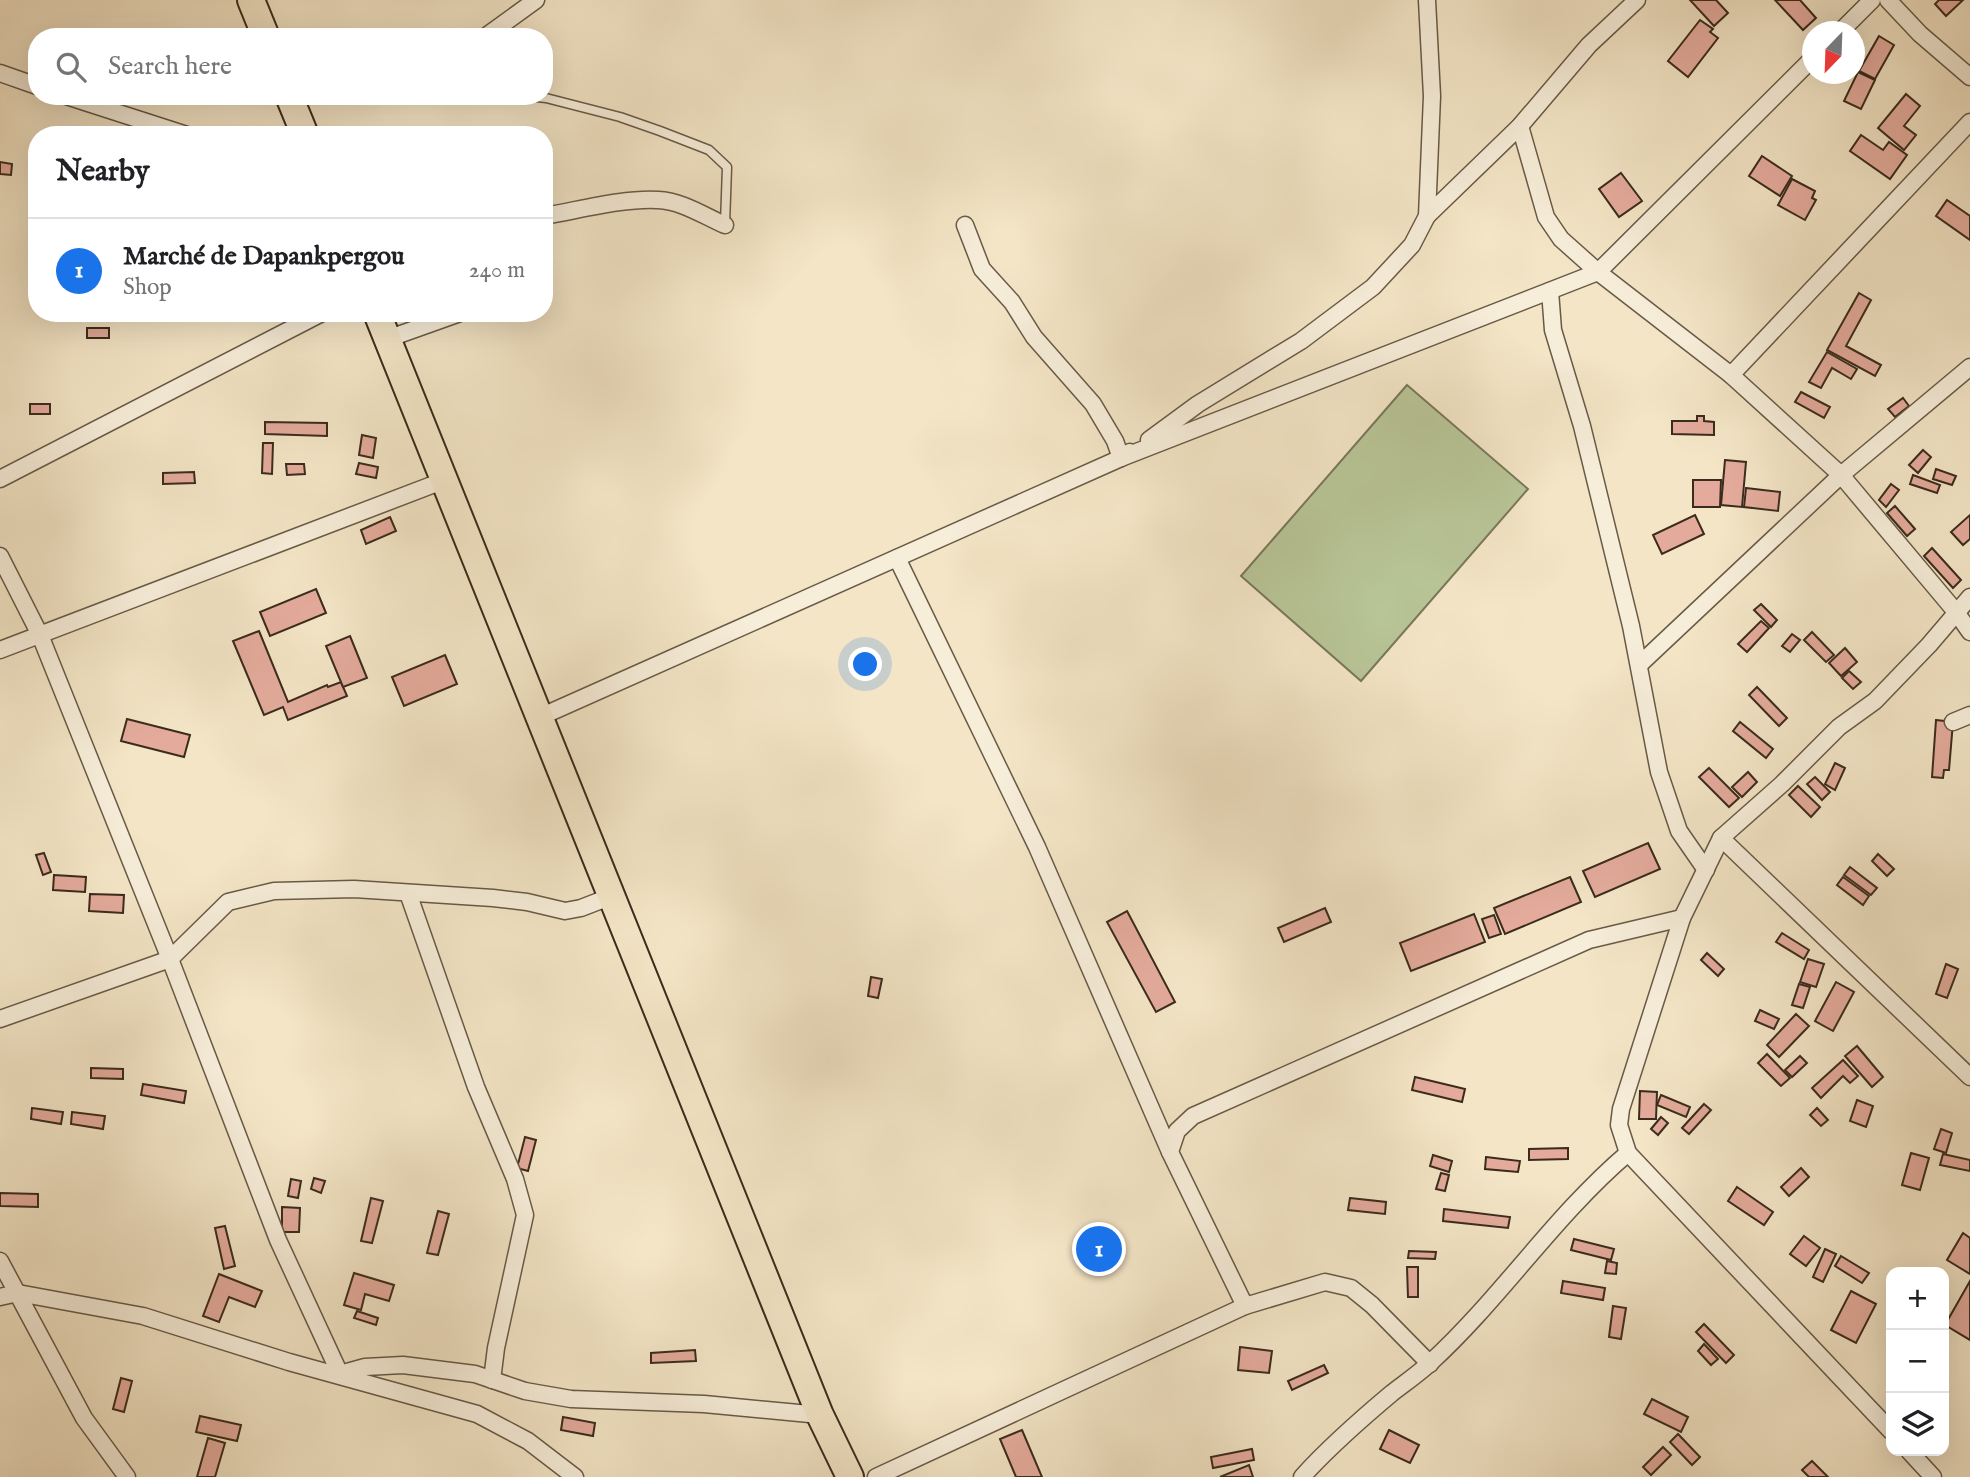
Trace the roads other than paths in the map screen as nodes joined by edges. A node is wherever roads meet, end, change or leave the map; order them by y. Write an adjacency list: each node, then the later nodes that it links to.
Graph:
1 (251, 0): 8 (main road)
2 (536, 0): 9 (street)
3 (1427, 0): 22 (street)
4 (1637, 0): 20 (street)
5 (1872, 0): 7 (street)
6 (1888, 0): 12 (street)
7 (1851, 21)
8 (262, 28)
9 (497, 28)
10 (1802, 69): 25 (street)
11 (0, 73): 13 (street)
12 (1970, 77)
13 (28, 83)
14 (553, 100): 23 (lane)
15 (94, 105): 18 (street)
16 (292, 105): 19 (main road)
17 (1970, 122): 32 (street)
18 (159, 126)
19 (301, 126)
20 (1520, 126): 22 (street); 25 (street)
21 (553, 215): 23 (street)
22 (1427, 216): 33 (street)
23 (725, 225)
24 (965, 225): 33 (street)
25 (1598, 272): 26 (street); 32 (street)
26 (1550, 290): 33 (street); 44 (street)
27 (305, 322): 35 (street)
28 (380, 322): 30 (main road)
29 (435, 322): 30 (street)
30 (387, 339): 36 (main road)
31 (1970, 368): 34 (street)
32 (1731, 375): 34 (street)
33 (1121, 458): 38 (street)
34 (1842, 475): 40 (street); 44 (street)
35 (0, 479)
36 (444, 480): 42 (street); 46 (main road)
37 (0, 556): 42 (street)
38 (897, 558): 46 (street); 56 (street)
39 (1970, 597): 40 (street)
40 (1956, 612): 41 (street); 48 (street)
41 (1970, 632)
42 (40, 635): 43 (street); 53 (street)
43 (0, 650)
44 (1639, 665): 49 (street)
45 (1970, 715): 47 (street)
46 (540, 718): 51 (main road)
47 (1953, 722)
48 (1721, 838): 49 (street); 55 (street)
49 (1706, 870): 52 (street)
50 (408, 893): 51 (street); 53 (street); 64 (street)
51 (612, 896): 65 (main road)
52 (1682, 918): 56 (street); 57 (street)
53 (170, 959): 54 (street); 63 (street)
54 (0, 1019)
55 (1970, 1077)
56 (1170, 1152): 61 (street)
57 (1628, 1153): 62 (street); 66 (street)
58 (0, 1261): 59 (street)
59 (18, 1293): 60 (street); 63 (street); 68 (street)
60 (0, 1297)
61 (1245, 1306): 62 (street); 71 (street)
62 (1430, 1364): 72 (street)
63 (340, 1374): 64 (street); 69 (street)
64 (492, 1380): 65 (street)
65 (820, 1415): 70 (main road)
66 (1886, 1426)
67 (1914, 1456): 73 (street)
68 (127, 1477)
69 (575, 1477)
70 (850, 1477)
71 (876, 1477)
72 (1302, 1477)
73 (1933, 1477)

